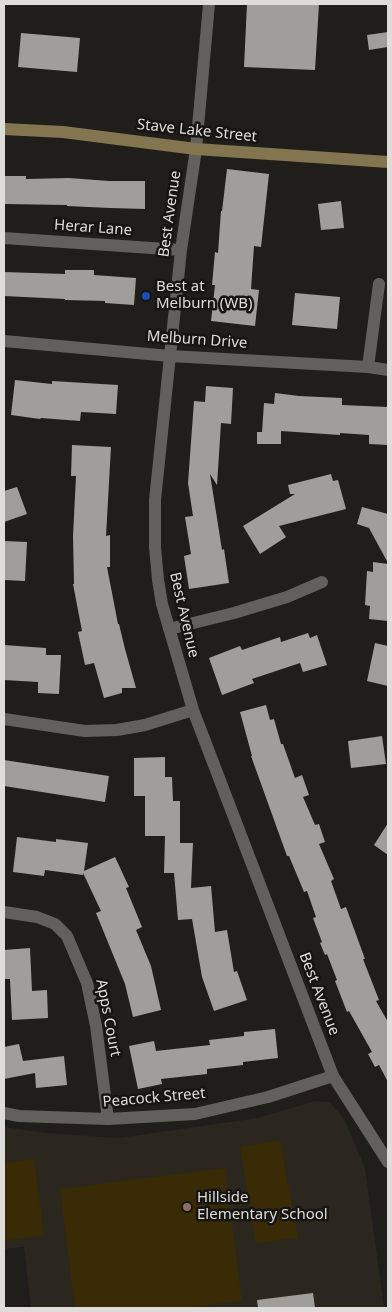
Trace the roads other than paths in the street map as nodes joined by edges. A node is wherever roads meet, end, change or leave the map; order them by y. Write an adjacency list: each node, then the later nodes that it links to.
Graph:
1 (209, 4): 3 (street, Best Avenue)
2 (4, 130): 3 (main road, Stave Lake Street)
3 (196, 149): 4 (main road, Stave Lake Street); 6 (street, Best Avenue)
4 (388, 162)
5 (4, 238): 6 (street, Herar Lane)
6 (181, 250): 9 (street, Best Avenue)
7 (379, 284): 10 (street)
8 (4, 341): 9 (street, Melburn Drive)
9 (170, 356): 10 (street, Melburn Drive); 13 (street, Best Avenue)
10 (368, 367): 11 (street, Melburn Drive)
11 (388, 370)
12 (322, 582): 13 (street)
13 (169, 629): 14 (street, Best Avenue)
14 (192, 710): 15 (street); 17 (street, Best Avenue)
15 (4, 718)
16 (4, 912): 19 (street, Apps Court)
17 (333, 1076): 19 (street, Peacock Street); 20 (street, Best Avenue)
18 (4, 1113): 19 (street, Peacock Street)
19 (108, 1119)
20 (388, 1162)

